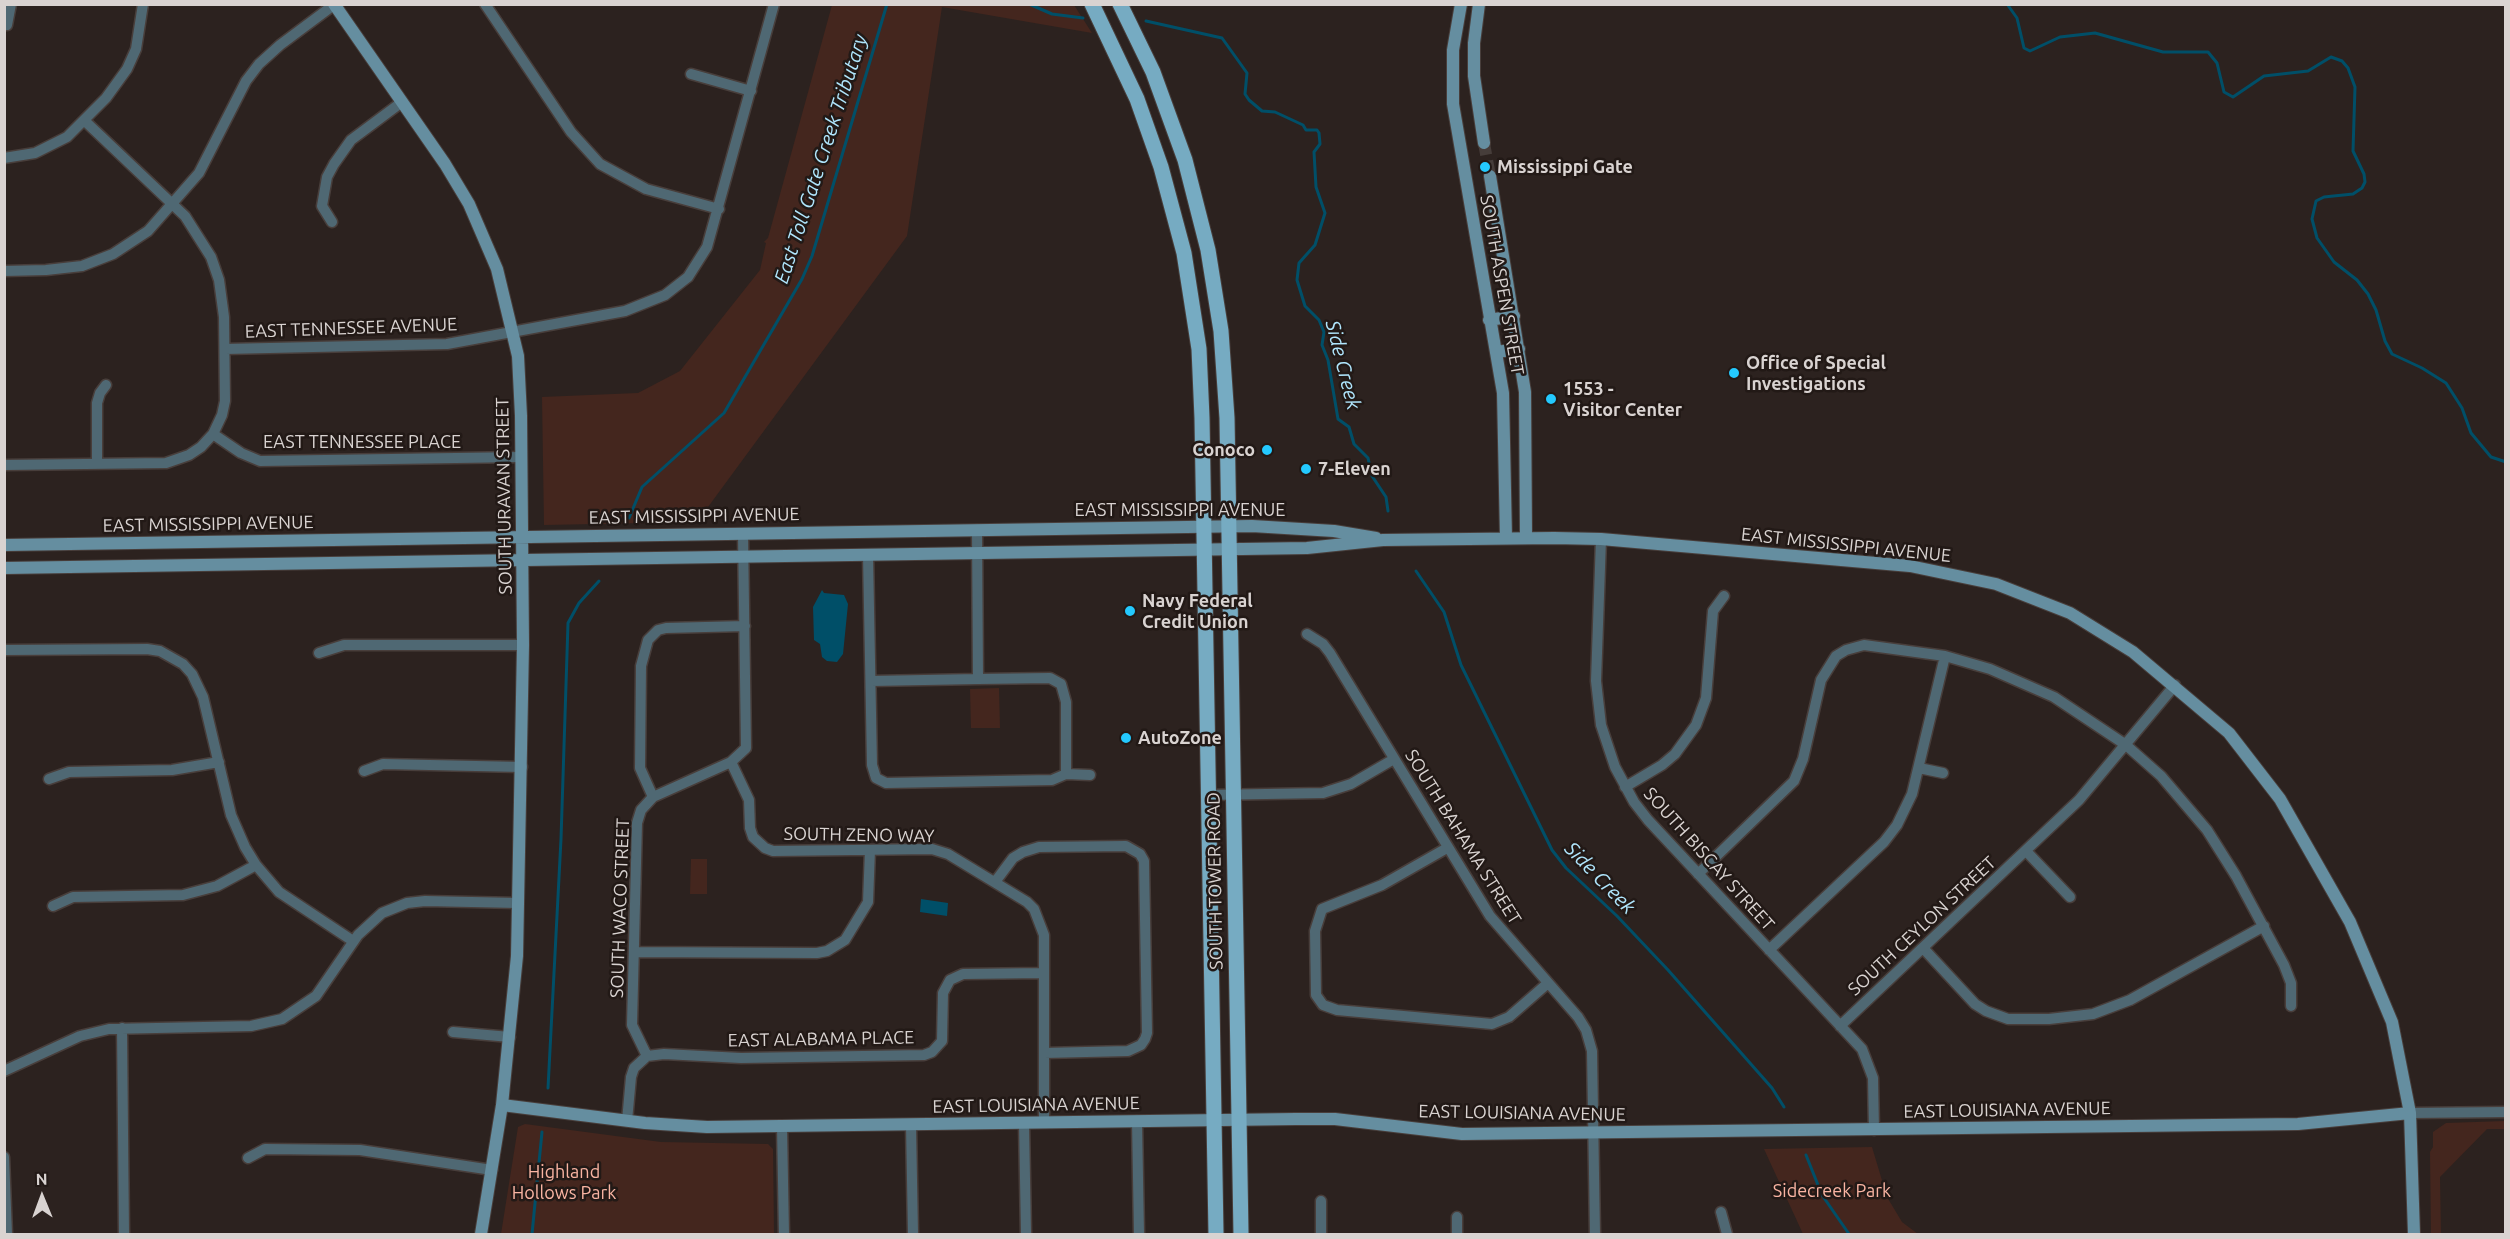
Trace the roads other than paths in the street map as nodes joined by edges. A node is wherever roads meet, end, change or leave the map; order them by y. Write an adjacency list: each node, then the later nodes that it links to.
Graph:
1 (11, 4): 10 (street)
2 (143, 4): 14 (street)
3 (485, 4): 19 (street)
4 (774, 4): 12 (street, EAST TENNESSEE AVENUE)
5 (1092, 4): 21 (main road)
6 (1120, 4): 29 (main road, SOUTH TOWER ROAD)
7 (1461, 4): 24 (street, SOUTH ASPEN STREET)
8 (1479, 4): 15 (street)
9 (335, 5): 13 (street, SOUTH URAVAN STREET); 18 (street)
10 (8, 25)
11 (691, 74): 12 (street)
12 (751, 91): 19 (street, EAST TENNESSEE AVENUE)
13 (402, 102): 20 (street); 25 (street, SOUTH URAVAN STREET)
14 (85, 122): 16 (street); 18 (street)
15 (1484, 143)
16 (4, 158)
17 (1490, 176): 23 (street, SOUTH ASPEN STREET)
18 (174, 204): 22 (street); 26 (street)
19 (719, 209): 25 (street, EAST TENNESSEE AVENUE)
20 (332, 222)
21 (1187, 270): 29 (main road); 35 (main road, SOUTH TOWER ROAD)
22 (4, 271)
23 (1514, 316): 24 (street); 27 (street, SOUTH ASPEN STREET)
24 (1489, 320): 28 (street, SOUTH ASPEN STREET)
25 (514, 332): 26 (street, EAST TENNESSEE AVENUE); 32 (street, SOUTH URAVAN STREET)
26 (225, 349): 31 (street)
27 (1519, 349): 28 (street); 40 (street, SOUTH ASPEN STREET)
28 (1496, 352): 41 (street, SOUTH ASPEN STREET)
29 (1224, 355): 36 (main road, SOUTH TOWER ROAD)
30 (106, 385): 33 (street)
31 (213, 434): 32 (street, EAST TENNESSEE PLACE); 33 (street)
32 (521, 457): 39 (street, SOUTH URAVAN STREET)
33 (97, 464): 34 (street)
34 (4, 465)
35 (1204, 527): 36 (street, EAST MISSISSIPPI AVENUE); 37 (street, EAST MISSISSIPPI AVENUE); 46 (main road, SOUTH TOWER ROAD)
36 (1228, 527): 43 (street, EAST MISSISSIPPI AVENUE); 45 (main road, SOUTH TOWER ROAD)
37 (977, 530): 38 (street, EAST MISSISSIPPI AVENUE); 47 (street)
38 (743, 534): 39 (street, EAST MISSISSIPPI AVENUE); 49 (street)
39 (522, 537): 44 (street, EAST MISSISSIPPI AVENUE); 50 (street, SOUTH URAVAN STREET)
40 (1526, 537): 41 (street, EAST MISSISSIPPI AVENUE); 42 (street, EAST MISSISSIPPI AVENUE)
41 (1506, 538): 43 (street, EAST MISSISSIPPI AVENUE)
42 (1601, 539): 61 (street, EAST MISSISSIPPI AVENUE); 73 (street, SOUTH BISCAY STREET)
43 (1383, 540): 45 (street, EAST MISSISSIPPI AVENUE)
44 (4, 545)
45 (1228, 549): 46 (street, EAST MISSISSIPPI AVENUE); 75 (main road, SOUTH TOWER ROAD)
46 (1204, 550): 47 (street, EAST MISSISSIPPI AVENUE); 74 (main road, SOUTH TOWER ROAD)
47 (978, 554): 48 (street, EAST MISSISSIPPI AVENUE); 59 (street)
48 (868, 555): 49 (street, EAST MISSISSIPPI AVENUE); 60 (street)
49 (743, 557): 50 (street, EAST MISSISSIPPI AVENUE); 53 (street)
50 (523, 560): 51 (street, EAST MISSISSIPPI AVENUE); 55 (street, SOUTH URAVAN STREET)
51 (4, 568)
52 (1724, 596): 73 (street)
53 (745, 626): 65 (street); 76 (street)
54 (1307, 634): 63 (street, SOUTH BAHAMA STREET)
55 (523, 645): 57 (street); 66 (street, SOUTH URAVAN STREET)
56 (4, 650): 64 (street)
57 (319, 653)
58 (1945, 656): 62 (street); 67 (street); 81 (street)
59 (978, 679): 60 (street); 70 (street)
60 (871, 681): 70 (street)
61 (2175, 685): 62 (street, SOUTH CEYLON STREET); 103 (street, EAST MISSISSIPPI AVENUE)
62 (2126, 745): 79 (street, SOUTH CEYLON STREET); 86 (street)
63 (1394, 759): 75 (street); 77 (street, SOUTH BAHAMA STREET)
64 (219, 762): 72 (street); 80 (street)
65 (731, 762): 76 (street); 78 (street, SOUTH ZENO WAY)
66 (522, 767): 68 (street); 84 (street, SOUTH URAVAN STREET)
67 (1919, 768): 69 (street); 89 (street)
68 (364, 771)
69 (1943, 773)
70 (1066, 774): 71 (street)
71 (1090, 775)
72 (49, 779)
73 (1624, 787): 81 (street, SOUTH BISCAY STREET)
74 (1209, 795): 75 (street); 104 (main road, SOUTH TOWER ROAD)
75 (1233, 795): 105 (main road, SOUTH TOWER ROAD)
76 (653, 797): 90 (street, SOUTH WACO STREET)
77 (1447, 848): 92 (street, SOUTH BAHAMA STREET); 92 (street)
78 (870, 850): 82 (street, SOUTH ZENO WAY); 90 (street)
79 (2026, 851): 83 (street); 88 (street, SOUTH CEYLON STREET)
80 (256, 865): 85 (street); 87 (street)
81 (1698, 874): 89 (street, SOUTH BISCAY STREET)
82 (995, 882): 91 (street, SOUTH ZENO WAY); 98 (street)
83 (2070, 897)
84 (518, 903): 87 (street); 97 (street, SOUTH URAVAN STREET)
85 (54, 906)
86 (2264, 926): 88 (street); 93 (street)
87 (353, 941): 95 (street)
88 (1923, 948): 94 (street, SOUTH CEYLON STREET)
89 (1769, 950): 94 (street, SOUTH BISCAY STREET)
90 (634, 952): 99 (street, SOUTH WACO STREET)
91 (1044, 973): 98 (street, SOUTH ZENO WAY); 99 (street, EAST ALABAMA PLACE)
92 (1548, 983): 113 (street, SOUTH BAHAMA STREET)
93 (2291, 1006)
94 (1840, 1026): 112 (street, SOUTH BISCAY STREET)
95 (122, 1028): 100 (street); 121 (street)
96 (453, 1032): 97 (street)
97 (510, 1037): 101 (street, SOUTH URAVAN STREET)
98 (1044, 1053): 108 (street, SOUTH ZENO WAY)
99 (646, 1056): 106 (street)
100 (4, 1071)
101 (502, 1105): 106 (street, EAST LOUISIANA AVENUE); 116 (street, SOUTH URAVAN STREET)
102 (2505, 1112): 103 (street, EAST LOUISIANA AVENUE)
103 (2410, 1113): 112 (street, EAST LOUISIANA AVENUE); 133 (street, EAST MISSISSIPPI AVENUE)
104 (1214, 1119): 105 (street, EAST LOUISIANA AVENUE); 107 (street, EAST LOUISIANA AVENUE); 127 (main road, SOUTH TOWER ROAD)
105 (1239, 1119): 113 (street, EAST LOUISIANA AVENUE); 128 (main road, SOUTH TOWER ROAD)
106 (627, 1121): 111 (street, EAST LOUISIANA AVENUE)
107 (1137, 1121): 108 (street, EAST LOUISIANA AVENUE); 126 (street)
108 (1044, 1122): 109 (street, EAST LOUISIANA AVENUE)
109 (1024, 1123): 110 (street, EAST LOUISIANA AVENUE); 125 (street)
110 (911, 1125): 111 (street, EAST LOUISIANA AVENUE); 124 (street)
111 (782, 1127): 123 (street)
112 (1875, 1130): 113 (street, EAST LOUISIANA AVENUE)
113 (1593, 1133): 131 (street, SOUTH BAHAMA STREET)
114 (4, 1157): 120 (street)
115 (248, 1158): 116 (street)
116 (492, 1170): 122 (street, SOUTH URAVAN STREET)
117 (1321, 1201): 129 (street)
118 (1721, 1212): 132 (street)
119 (1457, 1217): 130 (street)
120 (6, 1229)
121 (124, 1234)
122 (481, 1234)
123 (784, 1234)
124 (913, 1234)
125 (1026, 1234)
126 (1139, 1234)
127 (1216, 1234)
128 (1240, 1234)
129 (1321, 1234)
130 (1457, 1234)
131 (1595, 1234)
132 (1727, 1234)
133 (2414, 1234)

